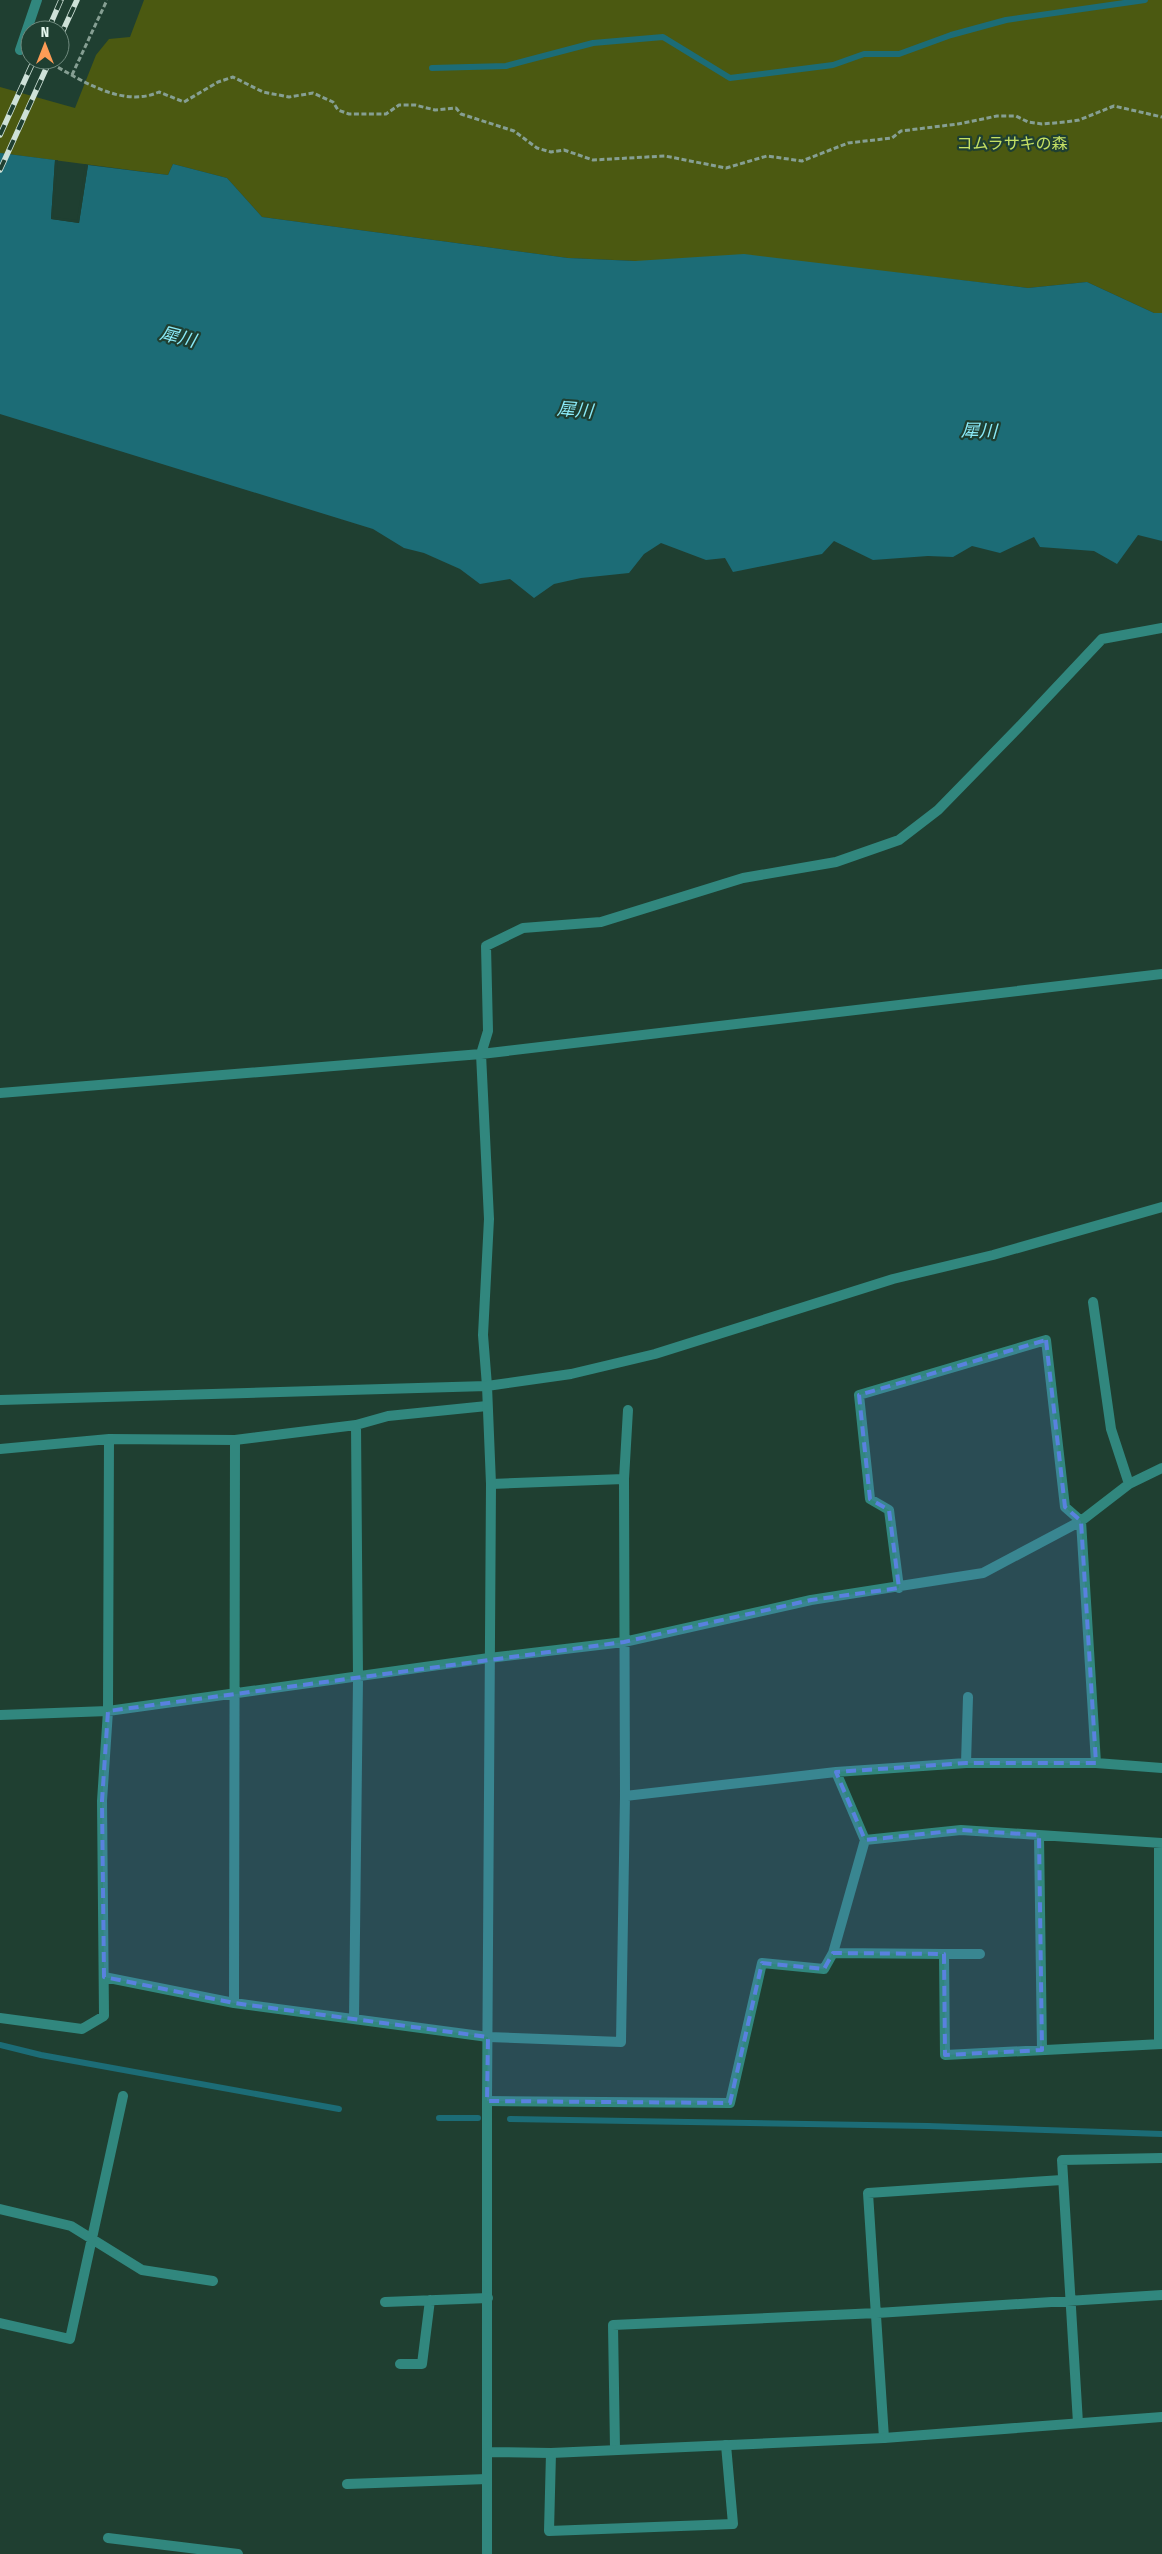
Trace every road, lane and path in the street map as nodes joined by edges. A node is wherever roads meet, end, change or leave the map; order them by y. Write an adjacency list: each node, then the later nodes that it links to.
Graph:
1 (37, 0): 3 (street)
2 (107, 0): 5 (path)
3 (30, 20)
4 (63, 70): 5 (path)
5 (72, 75): 6 (path)
6 (1162, 116)
7 (1162, 628): 9 (street)
8 (1162, 974): 9 (street)
9 (481, 1054): 10 (street); 13 (street)
10 (0, 1093)
11 (1162, 1207): 13 (street)
12 (1094, 1302): 24 (street)
13 (487, 1386): 14 (street); 15 (street)
14 (0, 1400)
15 (487, 1406): 17 (street); 23 (street)
16 (628, 1410): 22 (street)
17 (356, 1425): 19 (street); 29 (street)
18 (109, 1439): 19 (street); 20 (street); 32 (street)
19 (234, 1440): 30 (street)
20 (0, 1448)
21 (1162, 1468): 24 (street)
22 (624, 1479): 23 (street); 27 (street)
23 (491, 1484): 28 (street)
24 (1129, 1484): 25 (street)
25 (1081, 1522): 26 (street); 26 (street); 35 (street)
26 (899, 1588): 27 (street)
27 (624, 1642): 28 (street); 38 (street)
28 (489, 1658): 29 (street); 49 (street)
29 (358, 1678): 30 (street); 48 (street)
30 (234, 1695): 32 (street); 46 (street)
31 (968, 1697): 34 (street)
32 (108, 1711): 33 (street); 45 (street)
33 (0, 1716)
34 (966, 1763): 35 (street); 37 (street)
35 (1096, 1763): 36 (street)
36 (1162, 1768)
37 (836, 1772): 38 (street); 40 (street)
38 (626, 1796): 49 (street)
39 (1039, 1835): 40 (street); 41 (street); 51 (street)
40 (865, 1840): 42 (street)
41 (1161, 1843): 50 (street)
42 (833, 1953): 43 (street); 53 (street)
43 (944, 1954): 44 (street); 51 (street)
44 (980, 1954)
45 (104, 1976): 46 (street); 47 (street)
46 (234, 2002): 48 (street)
47 (0, 2018)
48 (354, 2019): 49 (street)
49 (488, 2037): 53 (street)
50 (1161, 2044): 51 (street)
51 (1042, 2050)
52 (123, 2096): 57 (street)
53 (487, 2101): 60 (street)
54 (1162, 2158): 55 (street)
55 (1062, 2180): 62 (street); 64 (street)
56 (0, 2209): 57 (street)
57 (92, 2239): 58 (street); 65 (street)
58 (213, 2281)
59 (1162, 2295): 62 (street)
60 (488, 2298): 61 (street); 72 (street)
61 (430, 2300): 63 (street); 66 (street)
62 (1072, 2301): 64 (street); 68 (street)
63 (385, 2302)
64 (878, 2313): 69 (street); 71 (street)
65 (0, 2323)
66 (400, 2364)
67 (1162, 2417): 68 (street)
68 (1078, 2424): 69 (street)
69 (884, 2438): 70 (street)
70 (726, 2445): 71 (street); 73 (street)
71 (615, 2449): 73 (street)
72 (488, 2452): 73 (street); 74 (street)
73 (551, 2453)
74 (486, 2479): 75 (street); 79 (street)
75 (347, 2484)
76 (108, 2538): 77 (street)
77 (175, 2550): 78 (street)
78 (238, 2554)
79 (487, 2554)

